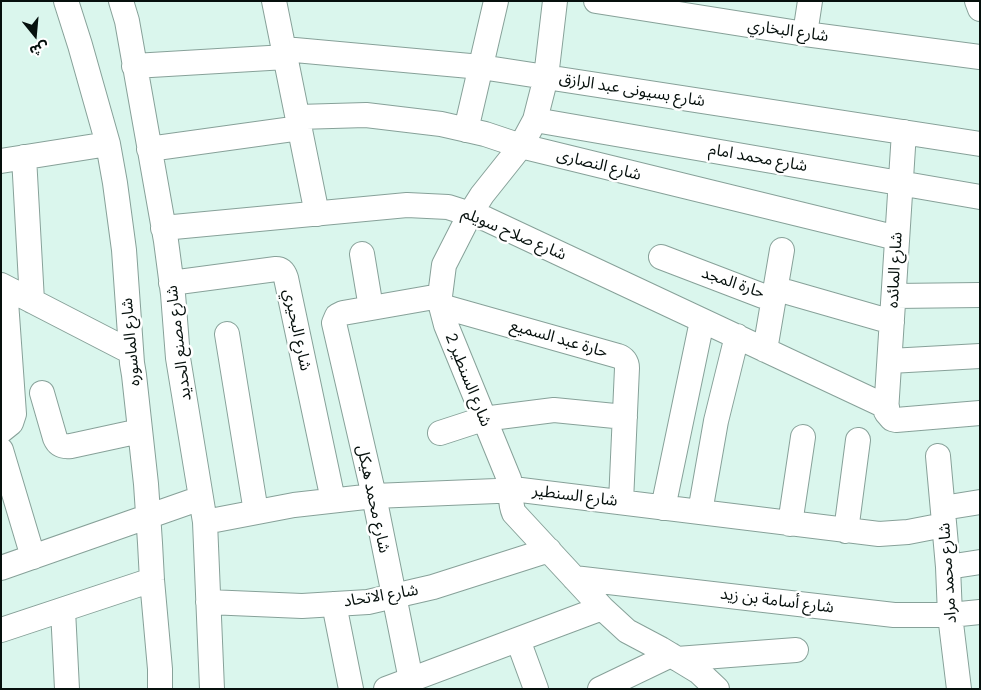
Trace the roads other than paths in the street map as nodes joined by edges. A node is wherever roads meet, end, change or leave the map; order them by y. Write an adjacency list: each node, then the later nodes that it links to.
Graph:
1 (66, 1): 20 (street, شارع الماسوره)
2 (120, 1): 13 (street, شارع مصنع الحديد)
3 (274, 1): 11 (street)
4 (496, 1): 14 (street)
5 (555, 1): 15 (street, شارع السنطير 2)
6 (596, 1): 10 (street, شارع البخاري)
7 (810, 1): 10 (street)
8 (977, 1): 9 (street)
9 (980, 9)
10 (805, 34): 12 (street, شارع البخاري)
11 (285, 53): 13 (street, شارع بسيونى عبد الرازق); 14 (street, شارع بسيونى عبد الرازق); 17 (street)
12 (980, 57)
13 (134, 66): 23 (street, شارع مصنع الحديد)
14 (481, 67): 15 (street, شارع بسيونى عبد الرازق); 18 (street)
15 (546, 77): 16 (street, شارع السنطير 2); 19 (street, شارع بسيونى عبد الرازق)
16 (536, 120): 22 (street, شارع السنطير 2); 25 (street, شارع محمد امام)
17 (299, 122): 18 (street, شارع النصارى); 23 (street, شارع النصارى); 27 (street)
18 (466, 130): 22 (street, شارع النصارى)
19 (904, 132): 21 (street, شارع بسيونى عبد الرازق); 25 (street, شارع المائده)
20 (108, 144): 24 (street); 47 (street, شارع الماسوره)
21 (980, 144)
22 (521, 146): 28 (street, شارع السنطير 2); 30 (street, شارع النصارى)
23 (149, 149): 29 (street, شارع مصنع الحديد)
24 (13, 159): 39 (street)
25 (901, 183): 26 (street, شارع محمد امام); 30 (street, شارع المائده)
26 (980, 196)
27 (317, 214): 28 (street, شارع صلاح سويلم); 29 (street, شارع صلاح سويلم)
28 (470, 214): 40 (street, شارع السنطير 2); 42 (street, شارع صلاح سويلم)
29 (163, 228): 34 (street, شارع مصنع الحديد)
30 (897, 238): 38 (street, شارع المائده)
31 (782, 250): 36 (street)
32 (362, 254): 41 (street)
33 (661, 257): 36 (street, حارة المجد)
34 (171, 283): 64 (street, شارع مصنع الحديد); 65 (street, شارع البحيري)
35 (3, 286): 39 (street); 55 (street)
36 (774, 295): 43 (street, حارة المجد); 46 (street)
37 (980, 295): 38 (street)
38 (894, 296): 43 (street, شارع المائده)
39 (32, 301): 47 (street)
40 (440, 301): 41 (street); 53 (street, حارة عبد السميع); 54 (street, شارع السنطير 2)
41 (372, 308): 63 (street, شارع محمد هيكل)
42 (702, 320): 45 (street, شارع صلاح سويلم); 68 (street)
43 (892, 322): 49 (street, شارع المائده)
44 (227, 334): 69 (street)
45 (737, 336): 46 (street, شارع صلاح سويلم); 70 (street)
46 (765, 350): 51 (street, شارع صلاح سويلم)
47 (131, 352): 56 (street, شارع الماسوره)
48 (980, 356): 49 (street)
49 (890, 360): 51 (street, شارع المائده)
50 (42, 393): 56 (street)
51 (887, 407): 52 (street, شارع صلاح سويلم)
52 (980, 413)
53 (625, 417): 54 (street); 66 (street, حارة عبد السميع)
54 (483, 419): 57 (street); 62 (street, شارع السنطير 2)
55 (1, 431)
56 (140, 431): 71 (street, شارع الماسوره)
57 (440, 433)
58 (803, 437): 74 (street)
59 (858, 440): 75 (street)
60 (1, 450): 77 (street)
61 (938, 456): 72 (street, شارع محمد مراد)
62 (511, 490): 63 (street, شارع السنطير); 66 (street, شارع السنطير); 76 (street, شارع السنطير 2)
63 (374, 496): 65 (street, شارع السنطير); 83 (street, شارع محمد هيكل)
64 (201, 498): 71 (street); 73 (street, شارع مصنع الحديد)
65 (333, 500): 69 (street, شارع السنطير)
66 (621, 502): 68 (street, شارع السنطير)
67 (980, 502): 72 (street, شارع السنطير)
68 (663, 508): 70 (street, شارع السنطير)
69 (256, 512): 73 (street, شارع السنطير)
70 (700, 512): 74 (street, شارع السنطير)
71 (148, 516): 77 (street); 82 (street, شارع الماسوره)
72 (944, 517): 75 (street, شارع السنطير); 79 (street, شارع محمد مراد)
73 (205, 522): 84 (street, شارع مصنع الحديد)
74 (790, 524): 75 (street, شارع السنطير)
75 (846, 531)
76 (548, 550): 81 (street, شارع السنطير 2); 83 (street, شارع الاتحاد)
77 (33, 557): 80 (street)
78 (980, 562): 79 (street)
79 (948, 566): 89 (street, شارع محمد مراد)
80 (1, 568)
81 (574, 578): 86 (street, شارع السنطير 2); 89 (street, شارع أسامة بن زيد)
82 (152, 580): 87 (street); 96 (street, شارع الماسوره)
83 (394, 596): 85 (street, شارع الاتحاد); 94 (street, شارع محمد هيكل)
84 (208, 602): 85 (street, شارع الاتحاد); 97 (street, شارع مصنع الحديد)
85 (334, 604): 98 (street)
86 (602, 608): 91 (street); 93 (street, شارع السنطير 2)
87 (62, 610): 90 (street); 95 (street)
88 (980, 612): 89 (street, شارع أسامة بن زيد)
89 (950, 616): 103 (street, شارع محمد مراد)
90 (1, 630)
91 (518, 640): 94 (street); 100 (street)
92 (796, 650): 93 (street)
93 (674, 657): 101 (street); 102 (street, شارع السنطير 2)
94 (410, 680): 99 (street)
95 (67, 689)
96 (160, 689)
97 (212, 689)
98 (351, 689)
99 (386, 689)
100 (536, 689)
101 (600, 689)
102 (717, 689)
103 (959, 689)

